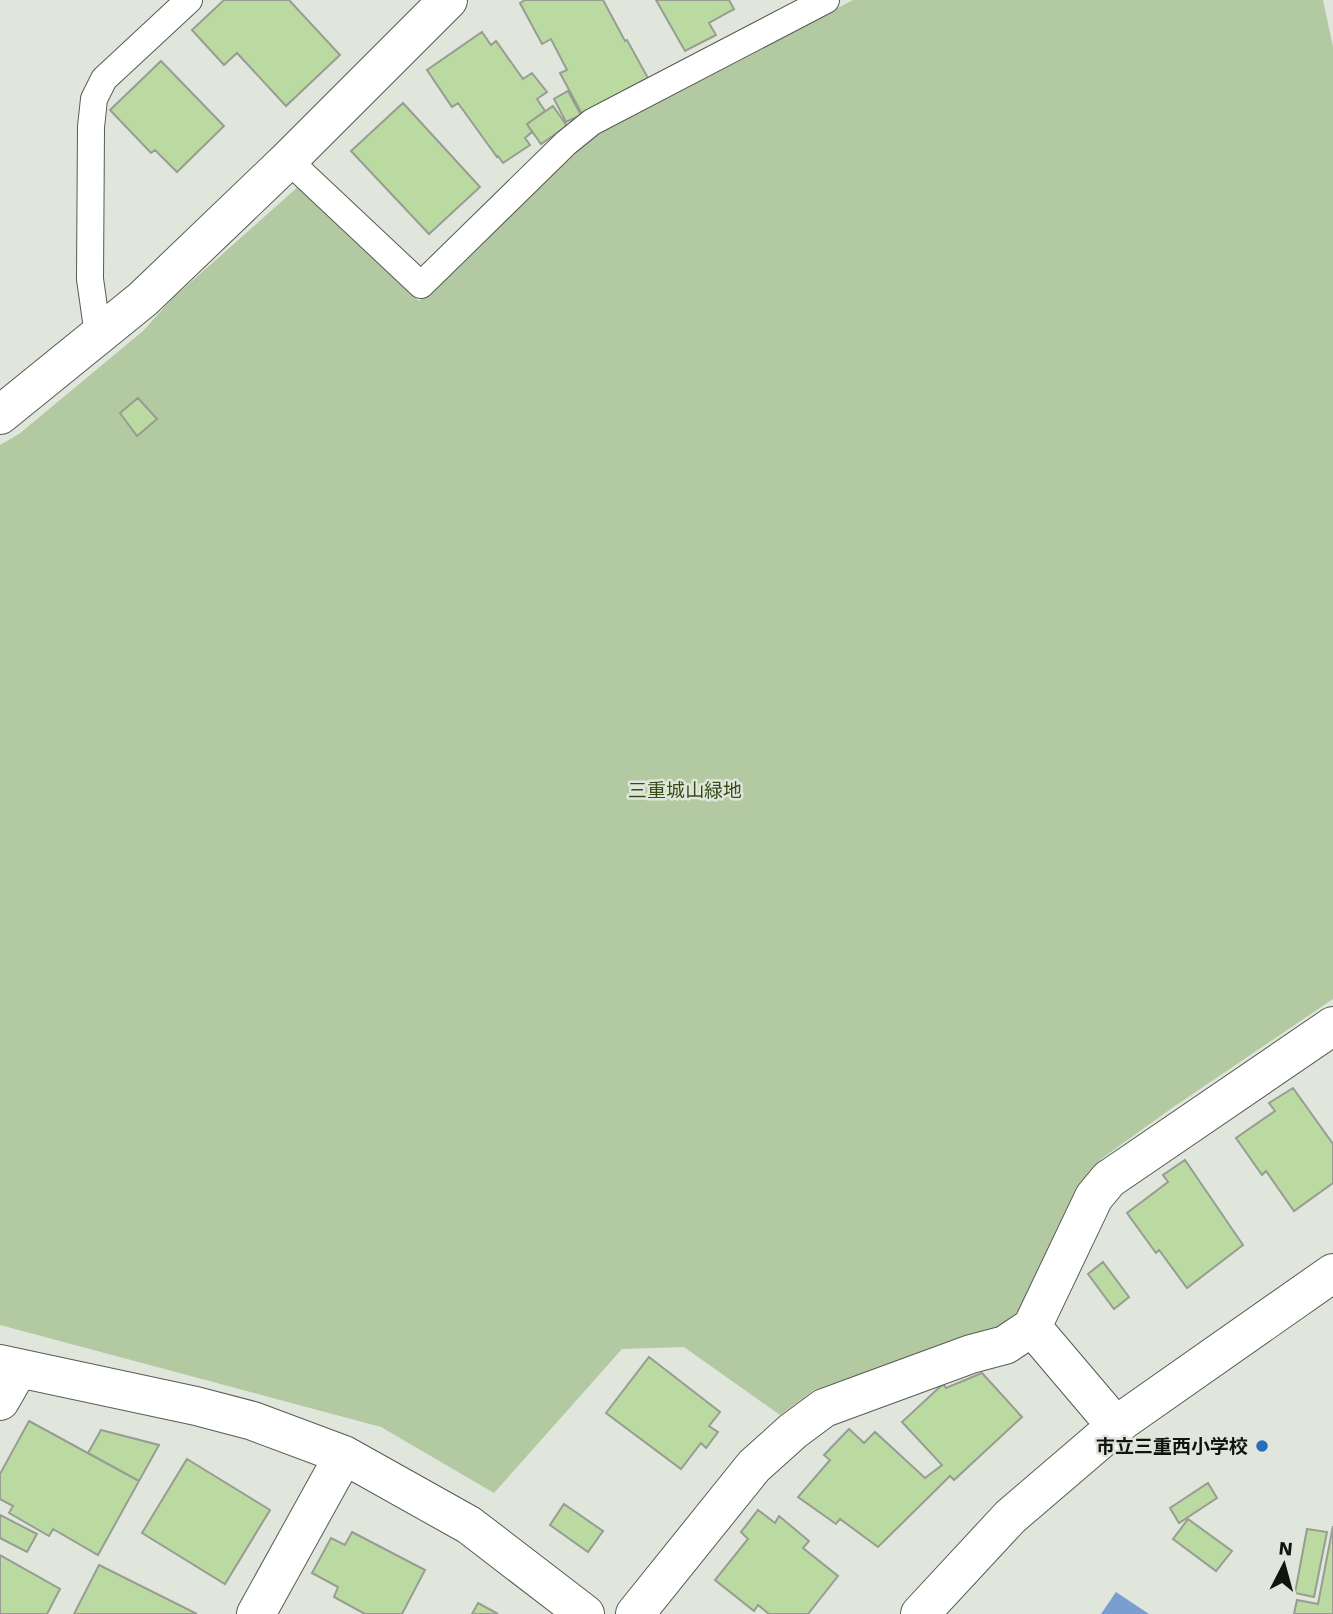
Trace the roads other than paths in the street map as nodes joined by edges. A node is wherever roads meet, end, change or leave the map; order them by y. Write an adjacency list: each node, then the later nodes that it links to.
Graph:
1 (189, 0): 5 (lane)
2 (449, 0): 4 (street)
3 (826, 0): 4 (lane)
4 (288, 160): 5 (street)
5 (98, 335): 6 (street)
6 (0, 415)
7 (1333, 1026): 9 (street)
8 (1333, 1273): 12 (street)
9 (1032, 1327): 12 (street); 16 (street)
10 (9, 1366): 11 (street); 13 (street)
11 (0, 1401)
12 (1116, 1426): 17 (street)
13 (344, 1455): 14 (street); 15 (street)
14 (256, 1614)
15 (586, 1614)
16 (635, 1614)
17 (920, 1614)

